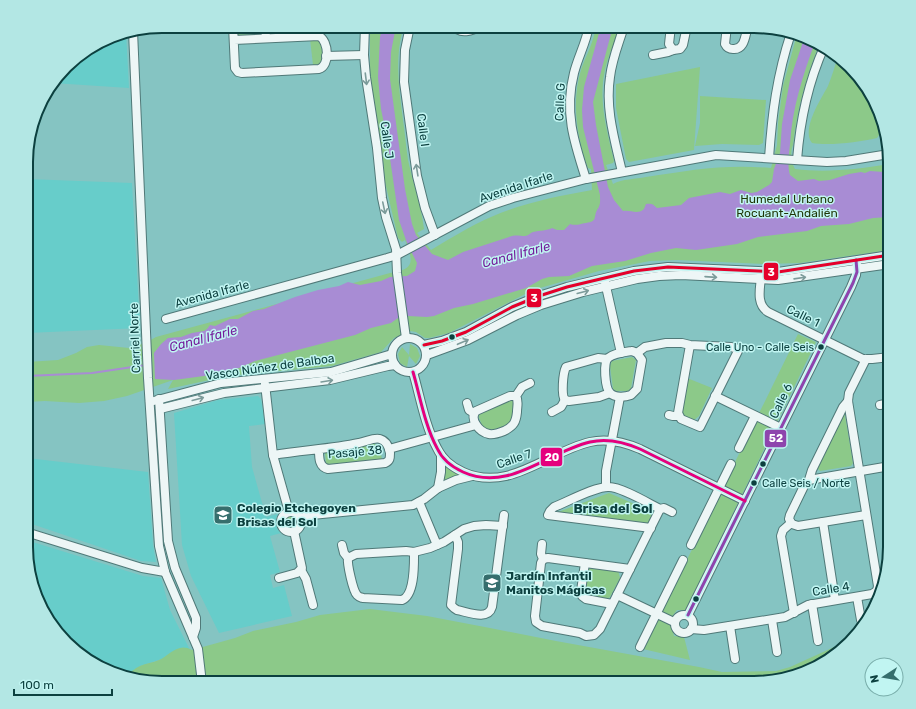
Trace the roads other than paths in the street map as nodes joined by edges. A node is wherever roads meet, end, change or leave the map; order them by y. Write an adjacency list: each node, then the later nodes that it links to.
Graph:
1 (234, 33): 14 (street)
2 (266, 33): 12 (street)
3 (365, 33): 17 (street, Calle J)
4 (409, 33): 25 (street, Calle I, one-way to 4)
5 (588, 33): 24 (street, Calle G)
6 (622, 33): 23 (street)
7 (670, 33): 15 (street)
8 (685, 33): 15 (street)
9 (727, 33): 10 (street)
10 (746, 33)
11 (133, 36): 57 (street, Carriel Norte)
12 (266, 38): 14 (street); 19 (street)
13 (790, 38): 21 (street)
14 (234, 40): 19 (street)
15 (673, 50): 18 (street)
16 (822, 52): 22 (street)
17 (364, 55): 19 (street); 26 (street, Calle J, one-way to 26)
18 (653, 55)
19 (326, 56)
20 (883, 155): 22 (street, Avenida Ifarle)
21 (771, 158): 22 (street, Avenida Ifarle); 23 (street, Avenida Ifarle)
22 (796, 160)
23 (622, 172): 24 (street, Avenida Ifarle)
24 (588, 178): 25 (street, Avenida Ifarle)
25 (435, 235): 26 (street, Avenida Ifarle)
26 (396, 255): 34 (street, Avenida Ifarle); 35 (street, Calle J)
27 (883, 257): 29 (street)
28 (883, 264): 29 (street)
29 (856, 265): 30 (street); 32 (street, one-way to 29); 36 (street, Calle 6)
30 (762, 272): 31 (street); 32 (street, Calle 1)
31 (604, 278): 33 (street); 37 (street)
32 (761, 280): 33 (street, one-way to 32); 36 (street, Calle 1)
33 (606, 286): 39 (street); 42 (street, one-way to 33)
34 (166, 318)
35 (406, 338): 37 (street); 41 (street)
36 (825, 340): 45 (street, Calle 1); 69 (street, Calle 6)
37 (424, 345): 42 (street)
38 (690, 345): 40 (street); 53 (street); 66 (street)
39 (621, 353): 40 (street); 44 (street)
40 (637, 353): 54 (street)
41 (392, 354): 46 (street); 48 (street, Vasco Núñez de Balboa)
42 (427, 355): 47 (street)
43 (883, 358): 45 (street, Calle 1)
44 (607, 359): 51 (street); 56 (street)
45 (866, 359): 58 (street, Calle 4)
46 (395, 365): 47 (street); 50 (street, Vasco Núñez de Balboa, one-way to 46)
47 (414, 372): 70 (street, Calle 7)
48 (264, 379): 50 (street); 55 (street, Vasco Núñez de Balboa)
49 (530, 382): 52 (street)
50 (266, 388): 62 (street, Vasco Núñez de Balboa, one-way to 50); 75 (street)
51 (610, 393): 54 (street); 56 (street)
52 (516, 396): 64 (street); 68 (street)
53 (715, 396): 66 (street); 67 (street)
54 (620, 397): 71 (street)
55 (159, 399): 57 (street, Vasco Núñez de Balboa); 62 (street, Carriel Norte)
56 (565, 400): 63 (street)
57 (150, 402): 111 (street, Carriel Norte)
58 (848, 402): 79 (street, Calle 4); 81 (street)
59 (466, 403): 64 (street)
60 (883, 404): 61 (street)
61 (880, 405)
62 (160, 409): 129 (street, Carriel Norte)
63 (552, 412)
64 (474, 413): 68 (street)
65 (668, 415): 66 (street)
66 (678, 416)
67 (755, 416): 69 (street); 72 (street)
68 (476, 425): 70 (street)
69 (781, 428): 85 (street, Calle 6)
70 (432, 436): 73 (street); 76 (street, Calle 7)
71 (612, 441): 80 (street, Calle 7); 82 (street); 84 (street, Calle 7)
72 (739, 448)
73 (389, 449): 74 (street, Pasaje 38); 74 (street, Pasaje 38)
74 (319, 450): 75 (street, Pasaje 38)
75 (273, 455): 88 (street)
76 (441, 455): 80 (street, Calle 7); 83 (street)
77 (731, 464): 84 (street)
78 (883, 467): 79 (street)
79 (859, 471): 81 (street); 91 (street, Calle 4)
80 (473, 476): 83 (street)
81 (808, 480): 94 (street)
82 (606, 487): 87 (street); 96 (street)
83 (438, 488): 86 (street)
84 (719, 488): 85 (street, Calle 7); 103 (street)
85 (745, 501): 123 (street, Calle 6)
86 (419, 502): 92 (street); 102 (street)
87 (660, 509): 89 (street); 96 (street)
88 (289, 512): 92 (street); 97 (street)
89 (672, 512)
90 (504, 515): 95 (street)
91 (866, 515): 93 (street); 113 (street, Calle 4)
92 (300, 518): 97 (street)
93 (824, 522): 94 (street); 117 (street)
94 (790, 523): 121 (street)
95 (503, 526): 99 (street); 99 (street)
96 (651, 528): 109 (street)
97 (294, 532): 110 (street)
98 (33, 534): 111 (street)
99 (455, 535): 102 (street)
100 (542, 544): 106 (street)
101 (342, 545): 105 (street)
102 (437, 545): 104 (street)
103 (691, 546)
104 (414, 552): 105 (street); 105 (street)
105 (348, 558)
106 (543, 559): 108 (street); 118 (street)
107 (683, 560): 122 (street)
108 (585, 563): 109 (street); 118 (street)
109 (630, 569): 115 (street)
110 (301, 570): 112 (street); 120 (street)
111 (165, 572): 129 (street, Carriel Norte)
112 (279, 578)
113 (878, 584)
114 (874, 593): 116 (street, Calle 4)
115 (617, 595): 118 (street); 122 (street, Calle 4)
116 (857, 597): 117 (street, Calle 4); 125 (street)
117 (835, 600): 119 (street, Calle 4)
118 (612, 604)
119 (812, 604): 121 (street, Calle 4); 130 (street)
120 (313, 605)
121 (794, 613): 124 (street, Calle 4)
122 (656, 614): 126 (street, Calle 4); 131 (street)
123 (688, 615): 126 (street); 128 (street)
124 (772, 620): 127 (street, Calle 4); 132 (street)
125 (861, 620)
126 (674, 622): 128 (street, Calle 4)
127 (730, 626): 128 (street, Calle 4); 133 (street)
128 (692, 629)
129 (194, 637): 134 (street, Carriel Norte)
130 (818, 641)
131 (640, 647)
132 (777, 652)
133 (735, 659)
134 (201, 676)

